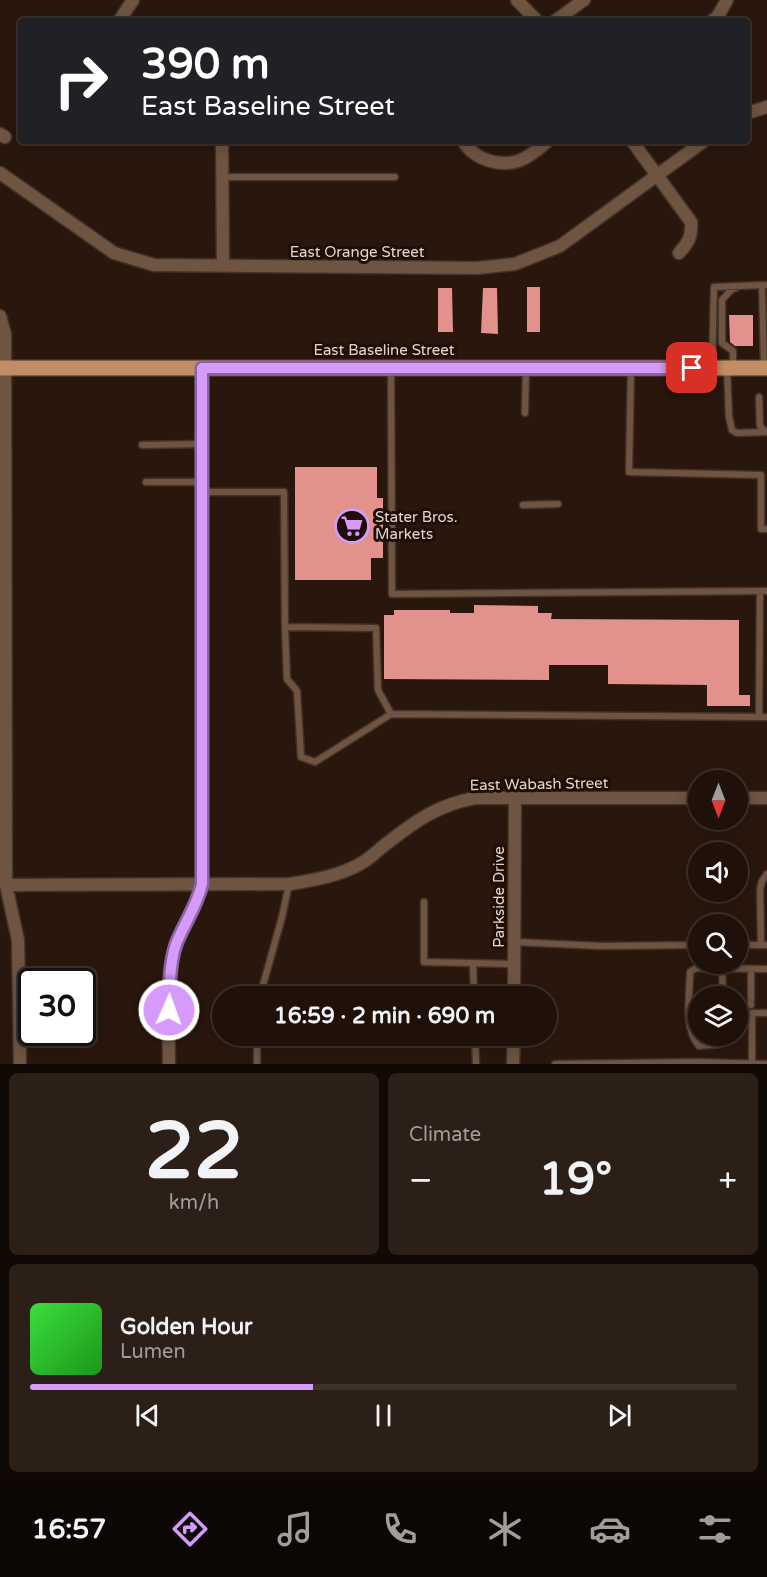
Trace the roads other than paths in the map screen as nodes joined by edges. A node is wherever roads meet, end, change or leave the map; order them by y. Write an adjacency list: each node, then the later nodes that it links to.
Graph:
1 (133, 0): 5 (street)
2 (517, 0): 6 (street)
3 (584, 0): 7 (street)
4 (727, 0): 8 (street)
5 (121, 18)
6 (534, 18)
7 (559, 18)
8 (715, 18)
9 (767, 107): 10 (street)
10 (750, 112)
11 (222, 144): 17 (street)
12 (466, 144): 13 (street)
13 (544, 144)
14 (634, 144): 16 (street)
15 (700, 144): 16 (street, East Orange Street)
16 (657, 174): 20 (street); 21 (street, East Orange Street)
17 (222, 177): 18 (lane); 21 (street)
18 (395, 177)
19 (2, 178): 21 (street, East Orange Street)
20 (679, 253)
21 (223, 266)
22 (745, 285): 23 (lane); 30 (lane); 30 (lane)
23 (764, 285): 31 (lane)
24 (0, 316): 25 (street)
25 (3, 368): 26 (main road, East Baseline Street); 37 (street)
26 (202, 368): 27 (main road, East Baseline Street); 36 (street)
27 (391, 368): 28 (main road, East Baseline Street); 43 (lane)
28 (526, 368): 29 (main road, East Baseline Street); 33 (lane)
29 (631, 368): 30 (main road, East Baseline Street); 42 (lane)
30 (724, 368): 31 (main road, East Baseline Street); 34 (lane)
31 (765, 368)
32 (759, 397): 34 (lane)
33 (525, 413)
34 (766, 432)
35 (142, 444): 36 (lane)
36 (202, 444): 39 (street)
37 (3, 458): 55 (street)
38 (146, 482): 39 (lane)
39 (202, 487): 44 (lane); 53 (street)
40 (558, 504): 41 (lane)
41 (523, 505)
42 (767, 529)
43 (764, 591): 46 (lane)
44 (285, 627): 45 (lane); 45 (lane)
45 (391, 714): 46 (lane)
46 (759, 717): 47 (lane)
47 (767, 717)
48 (515, 798): 49 (street, East Wabash Street); 54 (street, East Wabash Street); 57 (street, Parkside Drive)
49 (688, 798)
50 (748, 798): 51 (street)
51 (767, 798)
52 (767, 874): 60 (lane)
53 (202, 884): 54 (street, East Wabash Street); 55 (street, East Wabash Street); 76 (street)
54 (288, 884): 65 (lane)
55 (6, 885): 75 (street)
56 (424, 902): 61 (lane)
57 (514, 942): 58 (lane); 62 (street, Parkside Drive)
58 (688, 945)
59 (748, 945): 60 (lane)
60 (764, 945)
61 (473, 963): 62 (lane); 66 (lane)
62 (514, 964): 67 (street, Parkside Drive)
63 (751, 969): 64 (lane); 68 (lane)
64 (767, 969)
65 (263, 986)
66 (474, 986)
67 (514, 986)
68 (751, 1005)
69 (767, 1013): 71 (lane)
70 (748, 1017): 71 (lane)
71 (752, 1017): 81 (lane)
72 (257, 1046): 77 (lane)
73 (475, 1046): 78 (lane)
74 (514, 1046): 79 (street)
75 (20, 1064)
76 (169, 1064)
77 (257, 1064)
78 (476, 1064)
79 (513, 1064)
80 (555, 1064): 81 (lane)
81 (752, 1064): 82 (lane)
82 (767, 1064)

